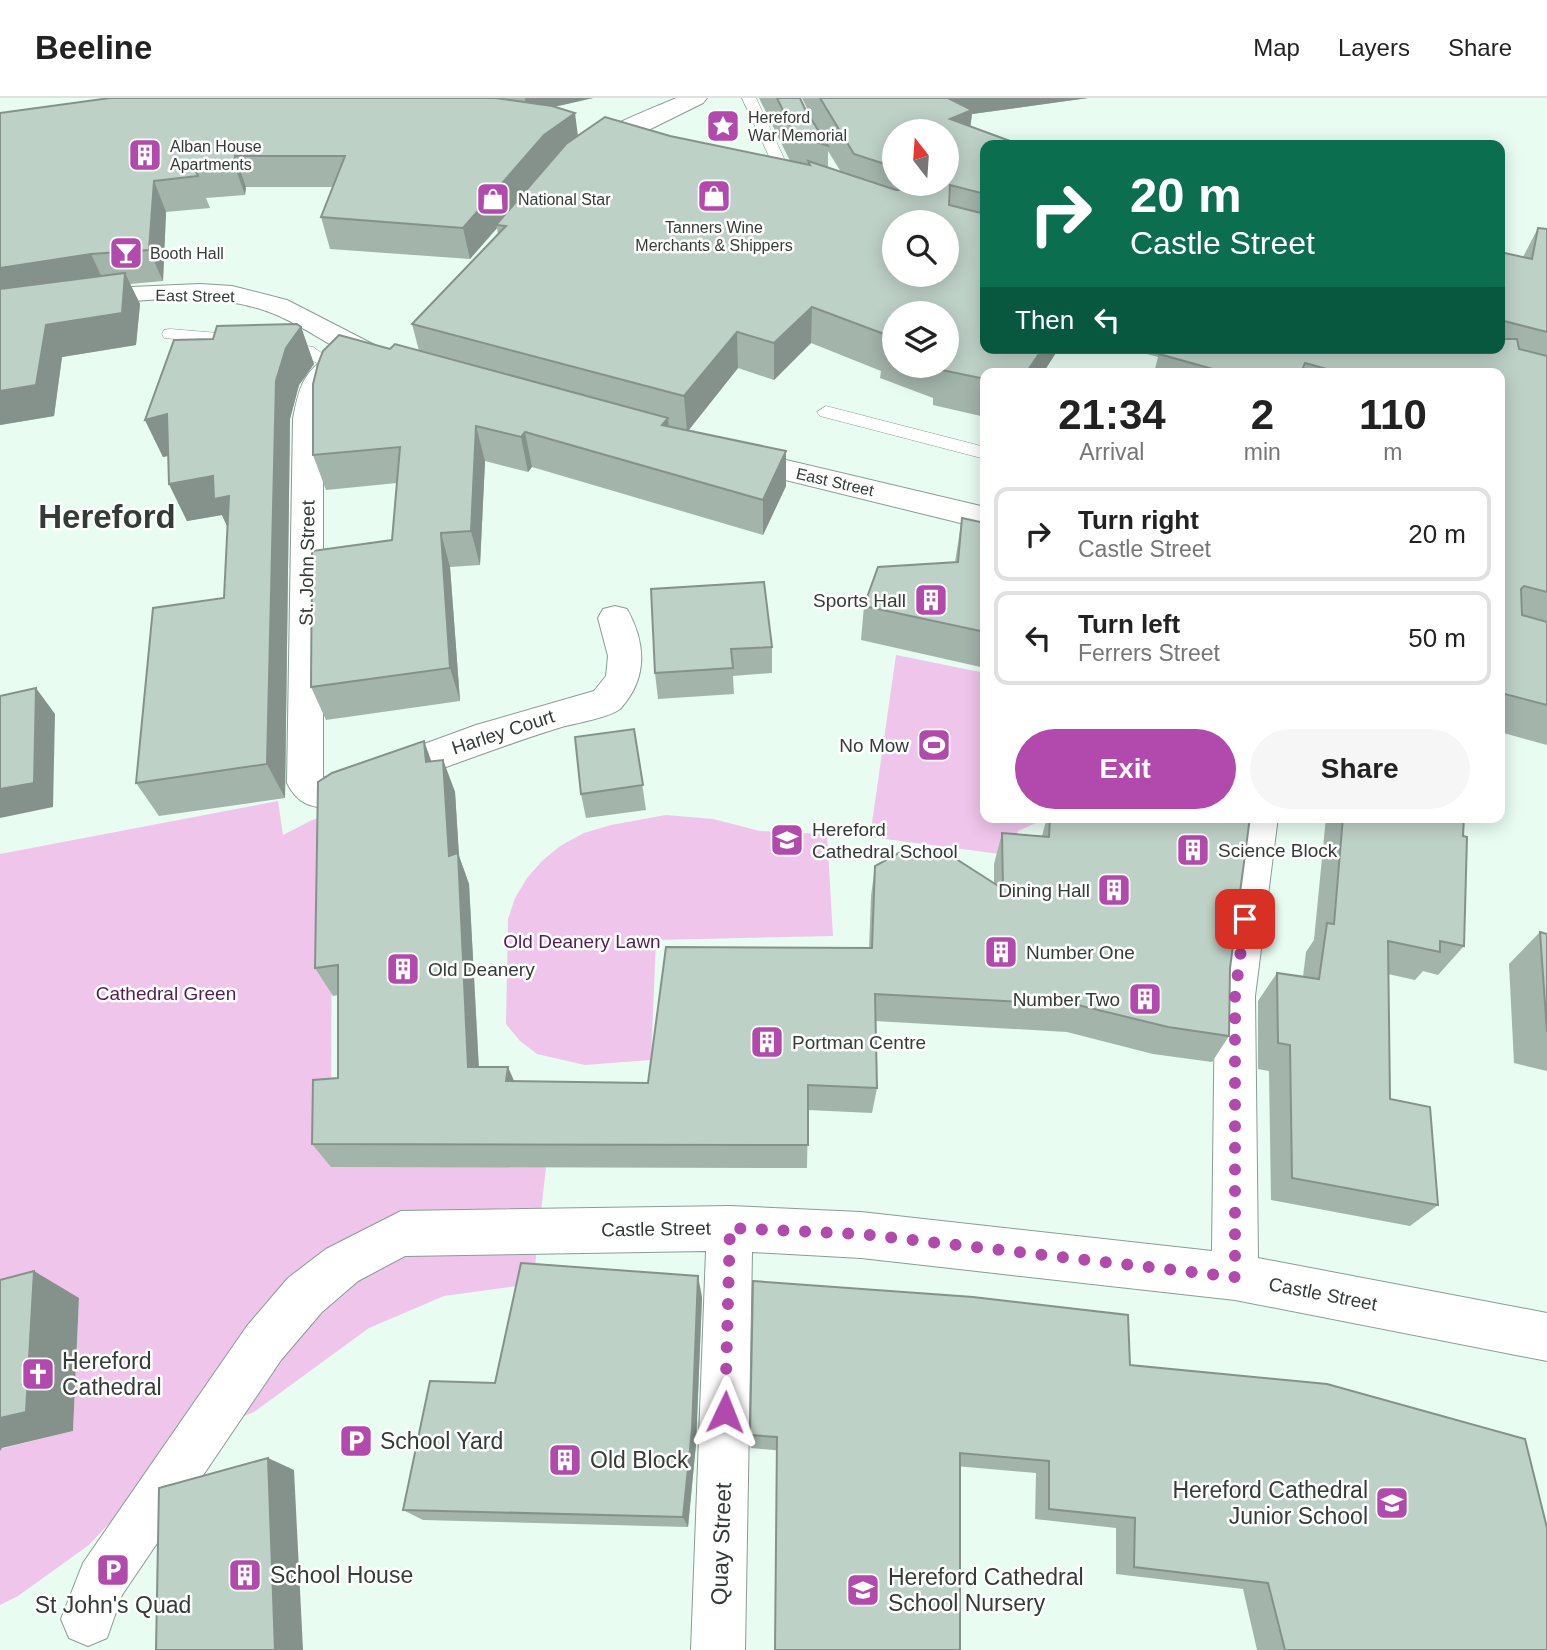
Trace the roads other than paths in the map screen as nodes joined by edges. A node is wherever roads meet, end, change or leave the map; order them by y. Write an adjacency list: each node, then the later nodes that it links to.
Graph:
1 (748, 98): 7 (lane)
2 (684, 111): 4 (street)
3 (571, 130): 4 (street)
4 (612, 136): 5 (street)
5 (571, 164)
6 (763, 172): 7 (street)
7 (788, 181): 8 (street)
8 (813, 189)
9 (0, 312): 11 (street, East Street)
10 (170, 334): 11 (lane)
11 (344, 358): 12 (street, East Street); 18 (street, St. John Street)
12 (405, 364)
13 (826, 412): 15 (lane)
14 (703, 449): 16 (street, East Street)
15 (980, 452)
16 (980, 517)
17 (615, 618): 18 (street, Harley Court)
18 (316, 793)
19 (1258, 823): 21 (street)
20 (730, 1228): 21 (street, Castle Street); 23 (street, Castle Street); 24 (street, Quay Street)
21 (1235, 1277): 22 (street, Castle Street)
22 (1547, 1337)
23 (88, 1619)
24 (718, 1650)

